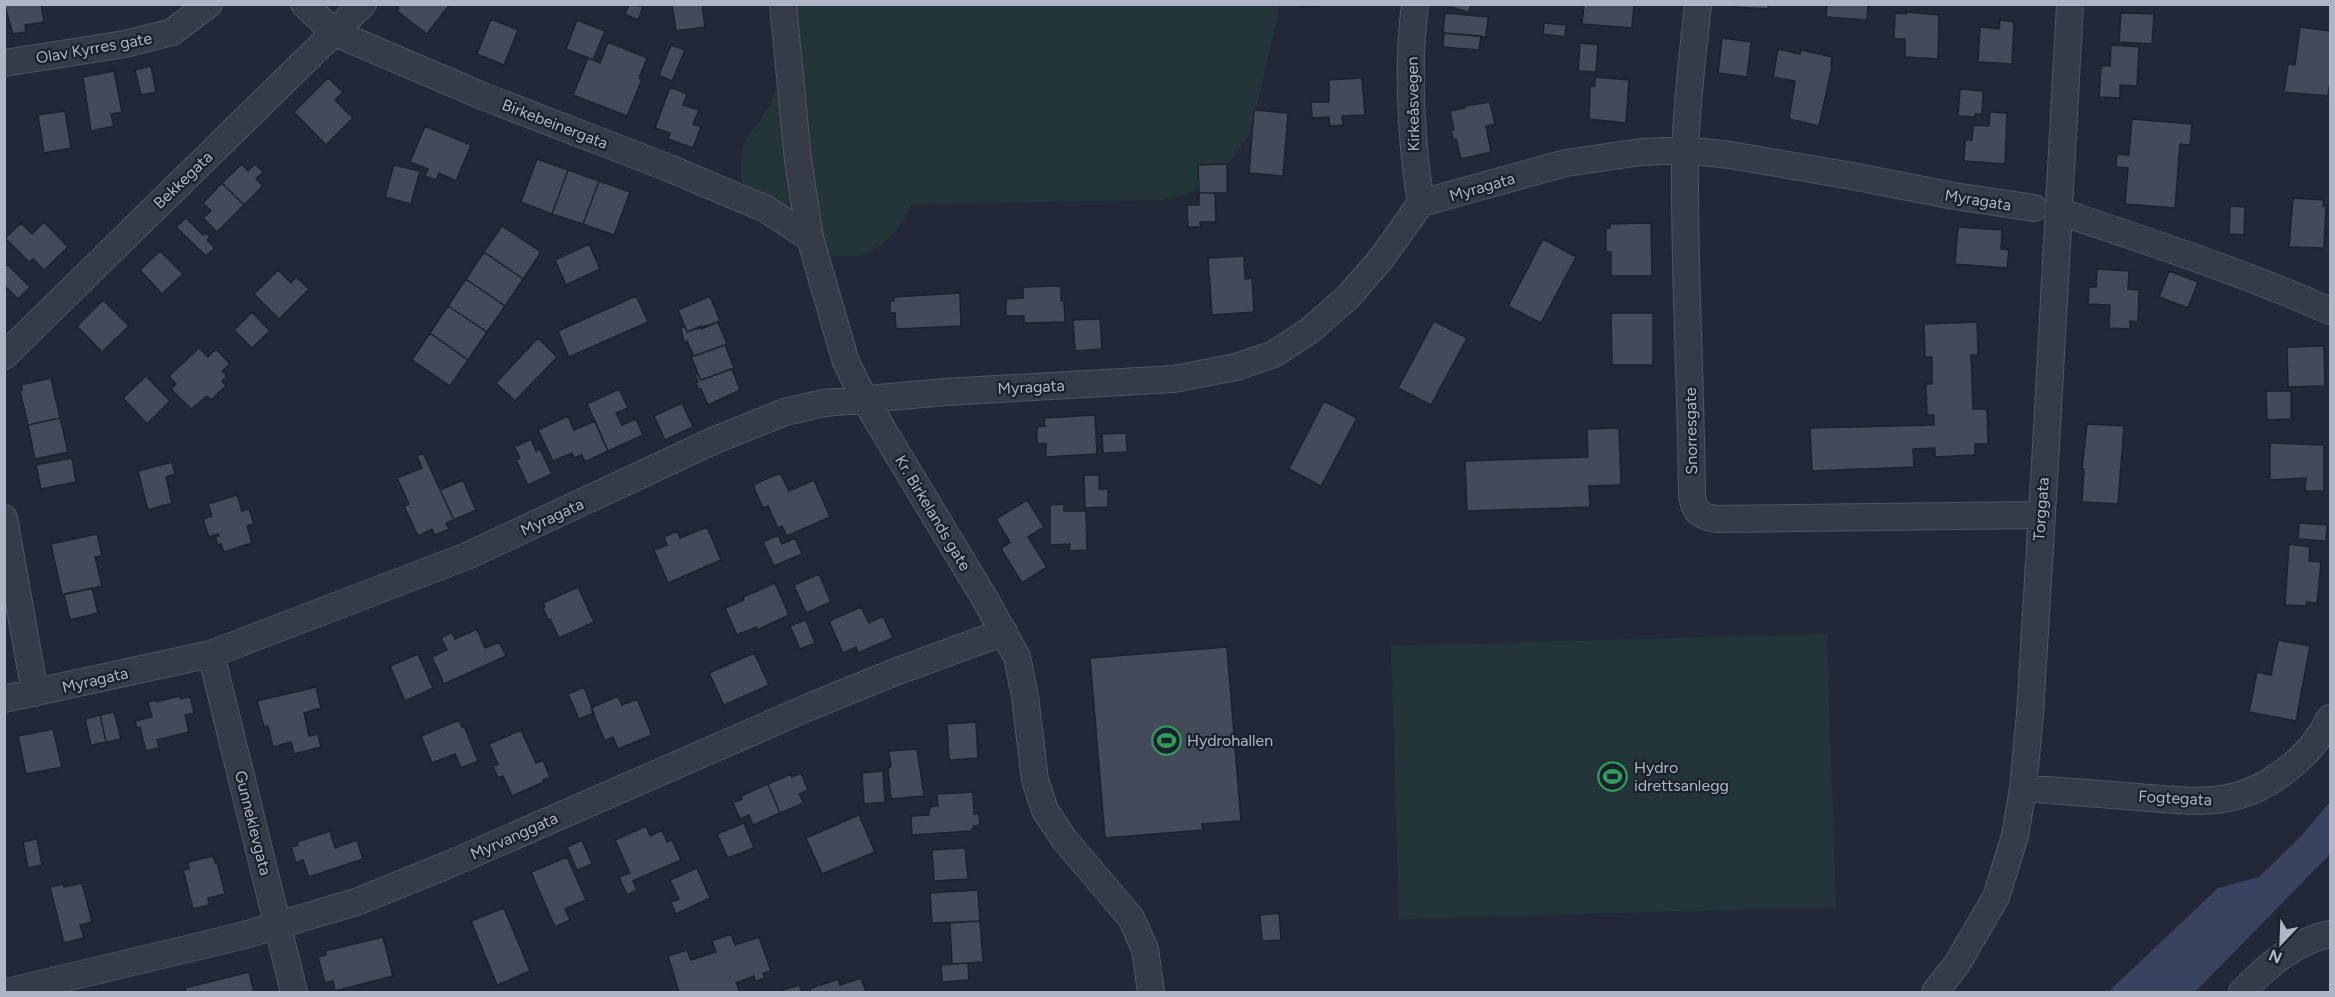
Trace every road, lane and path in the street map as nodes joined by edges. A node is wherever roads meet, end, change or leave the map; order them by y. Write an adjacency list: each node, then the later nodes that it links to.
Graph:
1 (209, 4): 9 (street, Olav Kyrres gate)
2 (304, 4): 8 (street, Birkebeinergata)
3 (363, 4): 8 (street, Bekkegata)
4 (783, 4): 13 (street, Kr. Birkelands gate)
5 (1415, 4): 11 (street, Kirkeåsvegen)
6 (1698, 4): 10 (street, Snorresgate)
7 (2070, 4): 12 (street, Torggata)
8 (335, 33): 13 (street, Birkebeinergata); 15 (street, Bekkegata)
9 (4, 63)
10 (1685, 150): 11 (street, Myragata); 12 (street, Myragata); 17 (street, Snorresgate)
11 (1421, 203): 16 (street, Myragata)
12 (2046, 210): 14 (street, Myragata); 17 (street, Torggata)
13 (810, 238): 16 (street, Kr. Birkelands gate)
14 (2331, 311)
15 (4, 356)
16 (865, 400): 19 (street, Kr. Birkelands gate); 20 (street, Myragata)
17 (2040, 515): 24 (street, Torggata)
18 (4, 518): 21 (street)
19 (1004, 632): 25 (street, Myrvanggata); 29 (street, Kr. Birkelands gate)
20 (211, 654): 21 (street, Myragata); 25 (street, Gunneklevgata)
21 (35, 693): 22 (street, Myragata)
22 (4, 699)
23 (2331, 718): 24 (street, Fogtegata)
24 (2023, 788): 30 (street, Torggata)
25 (278, 927): 27 (street, Myrvanggata); 28 (street, Gunneklevgata)
26 (2331, 934): 31 (street)
27 (8, 993)
28 (294, 993)
29 (1151, 993)
30 (1935, 993)
31 (2242, 993)

